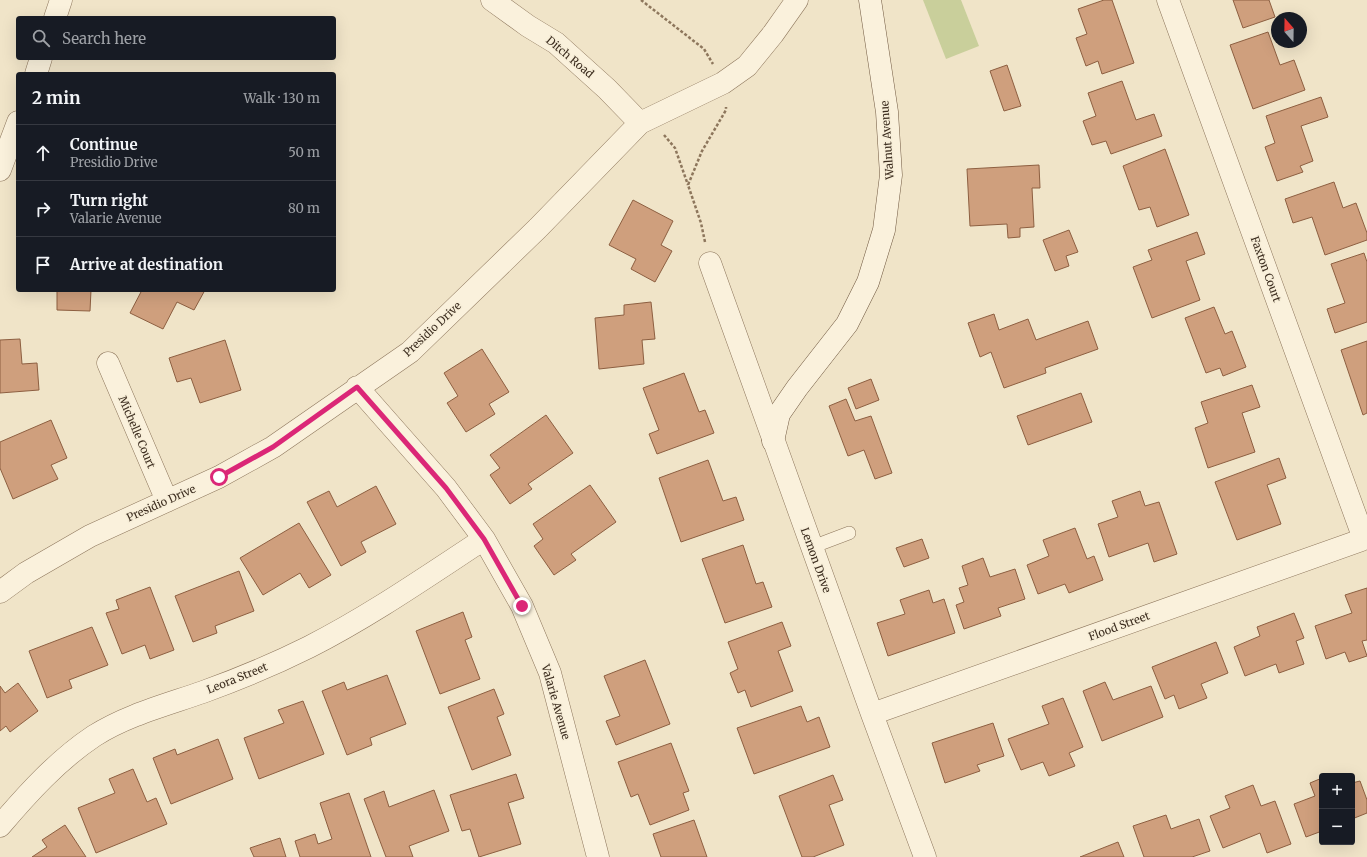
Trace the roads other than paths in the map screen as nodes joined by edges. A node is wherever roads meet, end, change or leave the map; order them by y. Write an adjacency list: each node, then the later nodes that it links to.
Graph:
1 (61, 0): 6 (street)
2 (492, 0): 9 (street, Ditch Road)
3 (797, 0): 9 (street, Presidio Drive)
4 (870, 0): 15 (street, Walnut Avenue)
5 (1168, 0): 18 (street, Faxton Court)
6 (56, 16)
7 (40, 60): 8 (street)
8 (37, 72)
9 (646, 121): 14 (street, Presidio Drive)
10 (16, 127): 11 (street)
11 (0, 170)
12 (710, 263): 15 (street, Lemon Drive)
13 (108, 363): 16 (street, Michelle Court)
14 (357, 387): 16 (street, Presidio Drive); 19 (street, Valarie Avenue)
15 (773, 441): 20 (street, Lemon Drive)
16 (167, 501): 21 (street, Presidio Drive)
17 (849, 533): 20 (lane)
18 (1365, 538): 22 (street, Flood Street)
19 (484, 539): 23 (street, Leora Street); 24 (street, Valarie Avenue)
20 (812, 547): 22 (street, Lemon Drive)
21 (0, 592)
22 (872, 714): 25 (street, Lemon Drive)
23 (0, 826)
24 (598, 857)
25 (925, 857)

